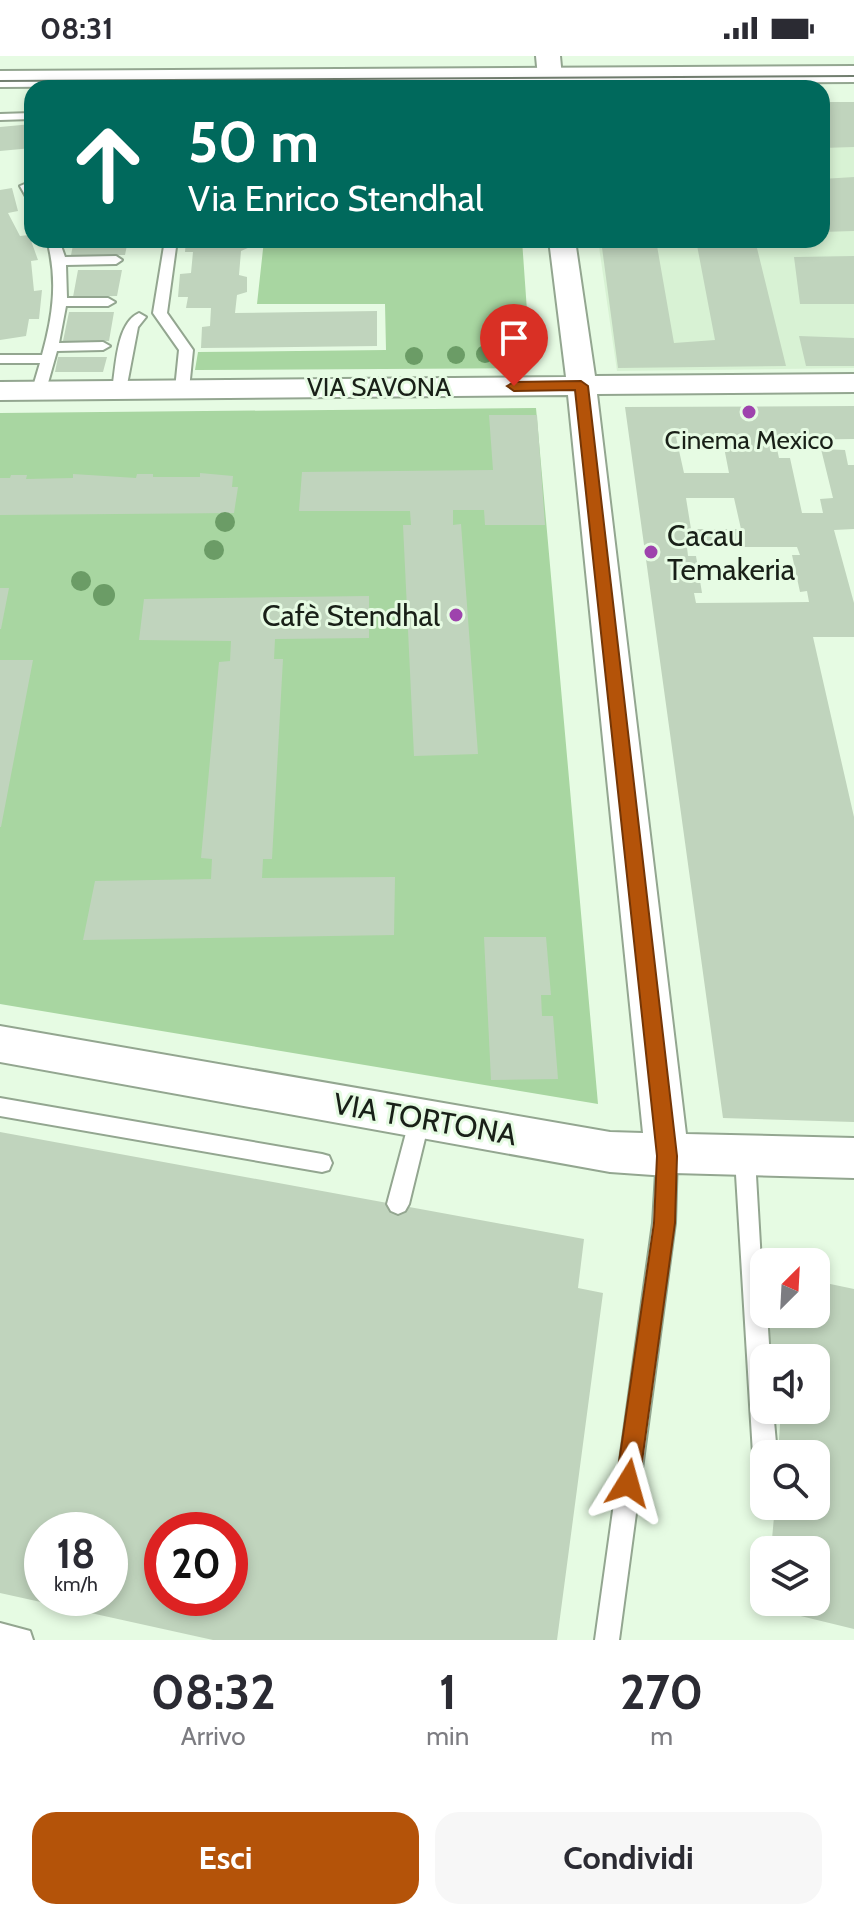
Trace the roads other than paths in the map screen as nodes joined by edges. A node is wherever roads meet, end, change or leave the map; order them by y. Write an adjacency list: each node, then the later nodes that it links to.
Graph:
1 (550, 73): 2 (street); 5 (street)
2 (854, 74)
3 (0, 79): 4 (street)
4 (24, 80)
5 (324, 80)
6 (24, 116): 7 (lane)
7 (0, 117)
8 (56, 248): 12 (lane)
9 (170, 248): 21 (lane)
10 (563, 248): 20 (street)
11 (116, 260): 12 (lane)
12 (61, 261): 13 (lane)
13 (61, 302): 14 (lane); 17 (lane)
14 (108, 302)
15 (139, 317): 23 (lane)
16 (103, 346): 17 (lane)
17 (49, 353): 18 (lane); 22 (lane)
18 (0, 359)
19 (854, 383): 20 (street, VIA SAVONA)
20 (581, 386): 21 (street, VIA SAVONA); 28 (street)
21 (182, 389): 23 (street, VIA SAVONA)
22 (39, 390): 23 (street, VIA SAVONA); 24 (street, VIA SAVONA)
23 (119, 390)
24 (0, 391)
25 (0, 1044): 27 (street, VIA TORTONA)
26 (0, 1107): 31 (lane)
27 (420, 1118): 28 (street, VIA TORTONA); 32 (lane)
28 (667, 1156): 29 (street, VIA TORTONA); 36 (lane)
29 (745, 1158): 30 (street, VIA TORTONA); 33 (lane)
30 (854, 1158)
31 (322, 1163)
32 (398, 1204)
33 (764, 1440)
34 (0, 1635): 35 (lane)
35 (21, 1640)
36 (607, 1640)

